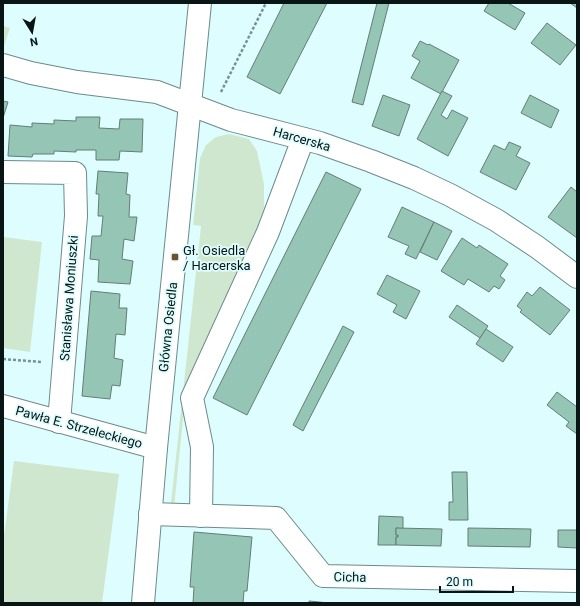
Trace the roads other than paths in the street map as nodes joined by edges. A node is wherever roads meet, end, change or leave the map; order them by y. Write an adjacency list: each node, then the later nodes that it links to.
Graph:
1 (200, 3): 3 (street, Główna Osiedla)
2 (3, 65): 3 (street, Harcerska)
3 (200, 109): 4 (street, Harcerska); 9 (street, Główna Osiedla)
4 (303, 139): 6 (street, Harcerska); 11 (street)
5 (3, 172): 8 (street, Stanisława Moniuszki)
6 (577, 277)
7 (3, 406): 8 (street, Pawła E. Strzeleckiego)
8 (60, 422): 9 (street, Pawła E. Strzeleckiego)
9 (156, 448): 10 (street, Główna Osiedla)
10 (150, 514): 11 (street, Cicha); 13 (street, Główna Osiedla)
11 (202, 516): 12 (street, Cicha)
12 (577, 581)
13 (143, 603)

